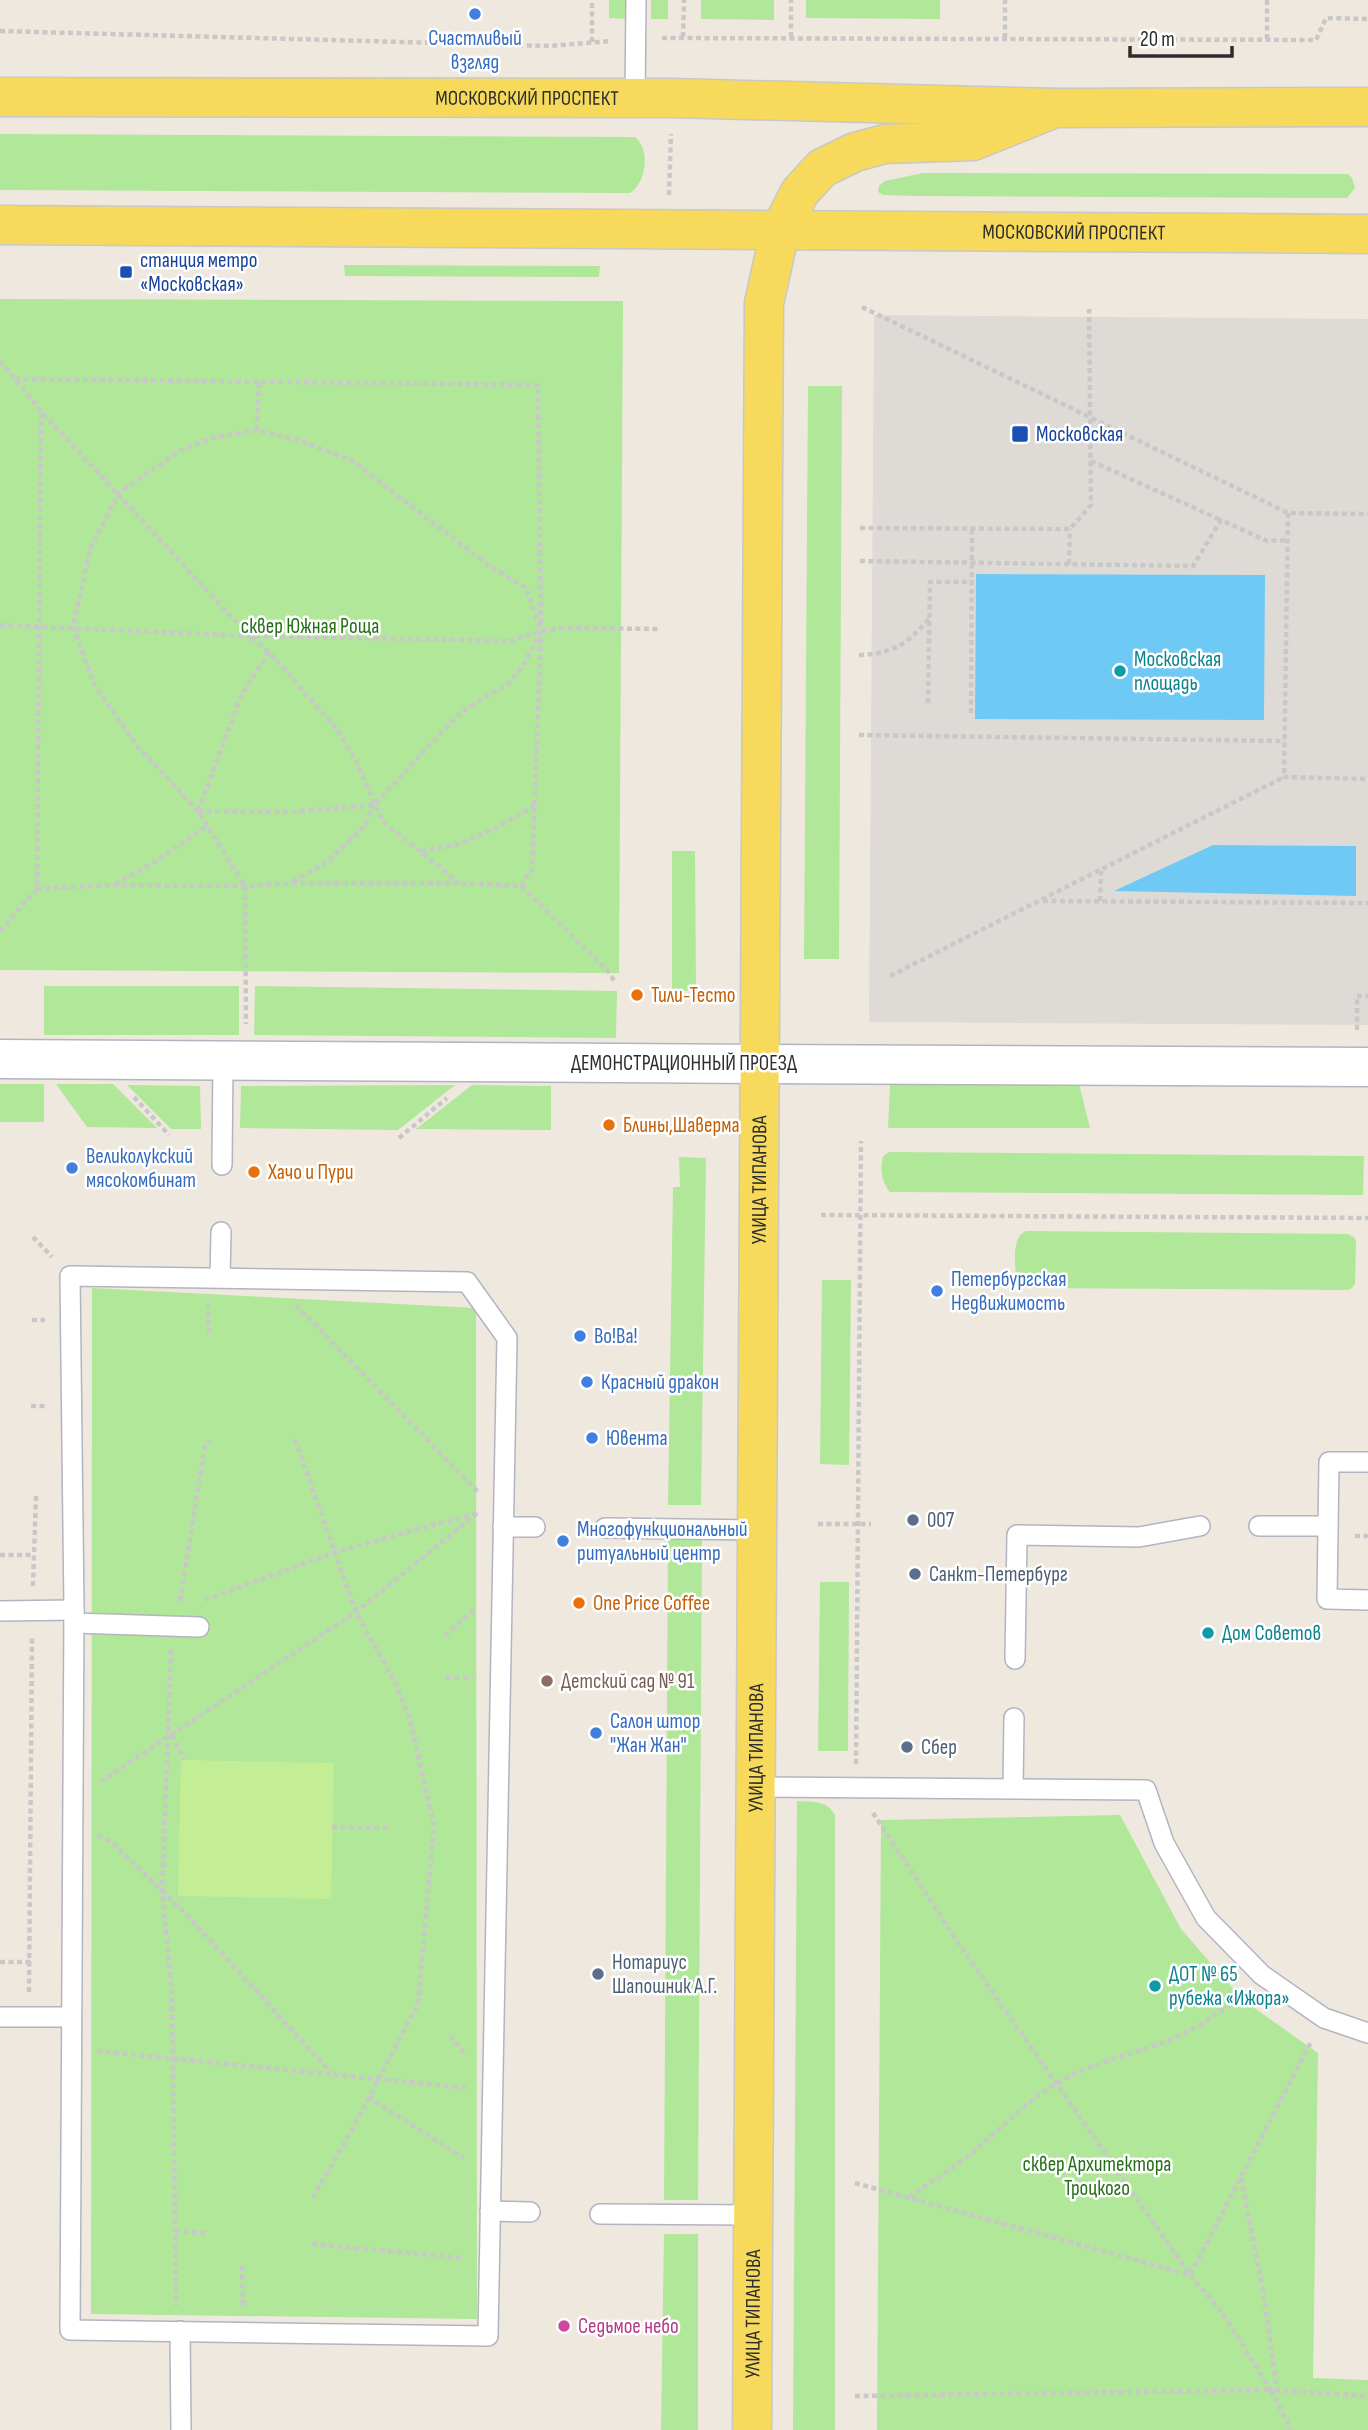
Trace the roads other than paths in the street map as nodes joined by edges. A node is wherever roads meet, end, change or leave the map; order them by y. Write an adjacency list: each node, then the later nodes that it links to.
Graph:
1 (636, 0): 3 (lane)
2 (0, 97): 3 (main road, МОСКОВСКИЙ ПРОСПЕКТ)
3 (635, 98): 5 (main road, МОСКОВСКИЙ ПРОСПЕКТ)
4 (1368, 107): 5 (main road, МОСКОВСКИЙ ПРОСПЕКТ)
5 (1055, 108): 7 (main road, МОСКОВСКИЙ ПРОСПЕКТ)
6 (0, 225): 7 (main road, МОСКОВСКИЙ ПРОСПЕКТ)
7 (780, 231): 8 (main road, МОСКОВСКИЙ ПРОСПЕКТ); 12 (main road)
8 (1368, 234)
9 (234, 1048): 11 (street, ДЕМОНСТРАЦИОННЫЙ ПРОЕЗД); 12 (street, ДЕМОНСТРАЦИОННЫЙ ПРОЕЗД); 13 (lane)
10 (1362, 1050): 12 (street, ДЕМОНСТРАЦИОННЫЙ ПРОЕЗД)
11 (0, 1059)
12 (761, 1064): 23 (main road, УЛИЦА ТИПАНОВА)
13 (222, 1165)
14 (221, 1232): 15 (lane)
15 (220, 1278): 17 (lane); 26 (lane)
16 (1368, 1462): 20 (lane)
17 (500, 1514): 21 (lane); 35 (lane)
18 (1200, 1525): 28 (lane)
19 (1259, 1526): 20 (lane)
20 (1328, 1526): 24 (lane)
21 (535, 1527)
22 (605, 1528): 23 (lane)
23 (757, 1530): 30 (main road, УЛИЦА ТИПАНОВА)
24 (1368, 1600)
25 (0, 1611): 26 (lane)
26 (74, 1616): 27 (lane); 33 (lane)
27 (199, 1627)
28 (1015, 1659)
29 (1014, 1718): 31 (lane)
30 (756, 1787): 31 (lane); 38 (main road, УЛИЦА ТИПАНОВА)
31 (1013, 1788): 34 (lane)
32 (0, 2017): 33 (lane)
33 (71, 2017): 39 (lane)
34 (1368, 2033)
35 (490, 2211): 36 (lane); 39 (lane)
36 (530, 2212)
37 (600, 2214): 38 (lane)
38 (753, 2215): 41 (main road, УЛИЦА ТИПАНОВА)
39 (180, 2331): 40 (lane)
40 (181, 2430)
41 (751, 2430)

